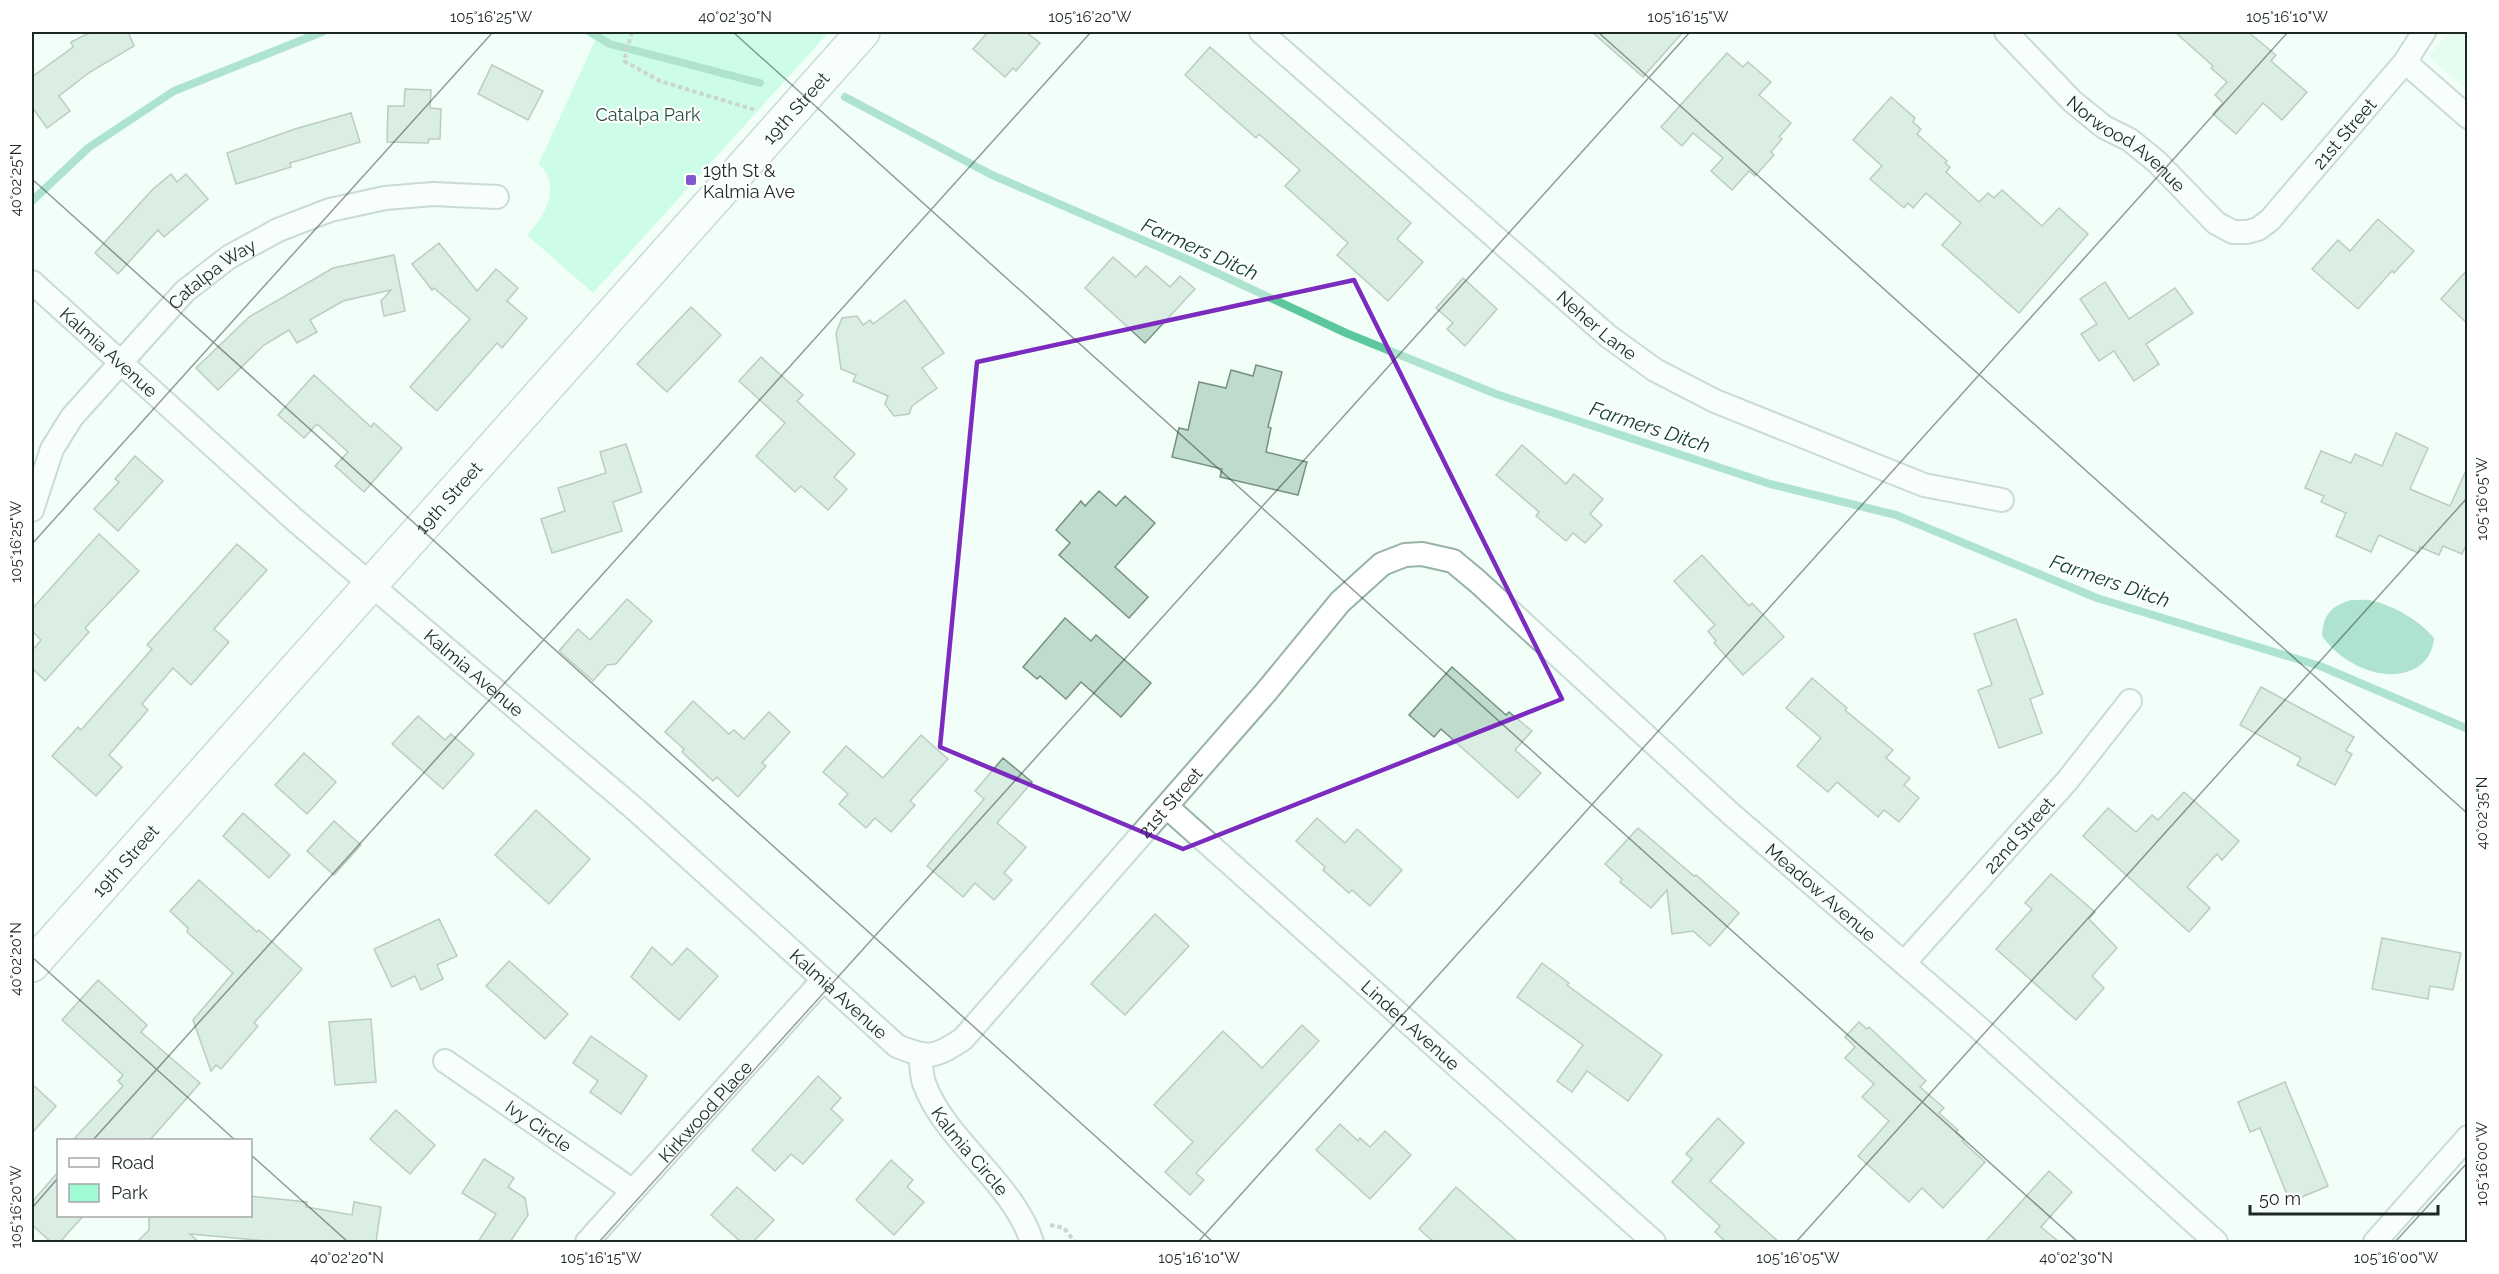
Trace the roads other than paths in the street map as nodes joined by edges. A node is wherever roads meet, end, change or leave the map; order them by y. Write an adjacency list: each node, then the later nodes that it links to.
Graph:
1 (863, 32): 14 (street, 19th Street)
2 (1261, 32): 11 (street, Neher Lane)
3 (2006, 32): 8 (street, Norwood Avenue)
4 (2424, 32): 5 (street, 21st Street)
5 (2405, 62): 6 (street); 8 (street, 21st Street)
6 (2468, 117)
7 (497, 197): 10 (street, Catalpa Way)
8 (2258, 229)
9 (32, 282): 10 (street, Kalmia Avenue)
10 (121, 363): 12 (street, Catalpa Way); 14 (street, Kalmia Avenue)
11 (2002, 500)
12 (32, 510)
13 (1422, 554): 16 (street, 21st Street); 17 (street, Meadow Avenue)
14 (370, 584): 18 (street, 19th Street); 19 (street, Kalmia Avenue)
15 (2130, 701): 17 (street, 22nd Street)
16 (1167, 807): 20 (street, 21st Street); 26 (street, Linden Avenue)
17 (1904, 963): 27 (street, Meadow Avenue)
18 (32, 965)
19 (823, 980): 20 (street, Kalmia Avenue); 23 (street, Kirkwood Place)
20 (921, 1055): 25 (street, Kalmia Circle)
21 (445, 1061): 23 (street, Ivy Circle)
22 (2468, 1137): 28 (street)
23 (633, 1191): 24 (street, Kirkwood Place)
24 (587, 1242)
25 (1032, 1242)
26 (1654, 1242)
27 (2216, 1242)
28 (2375, 1242)

